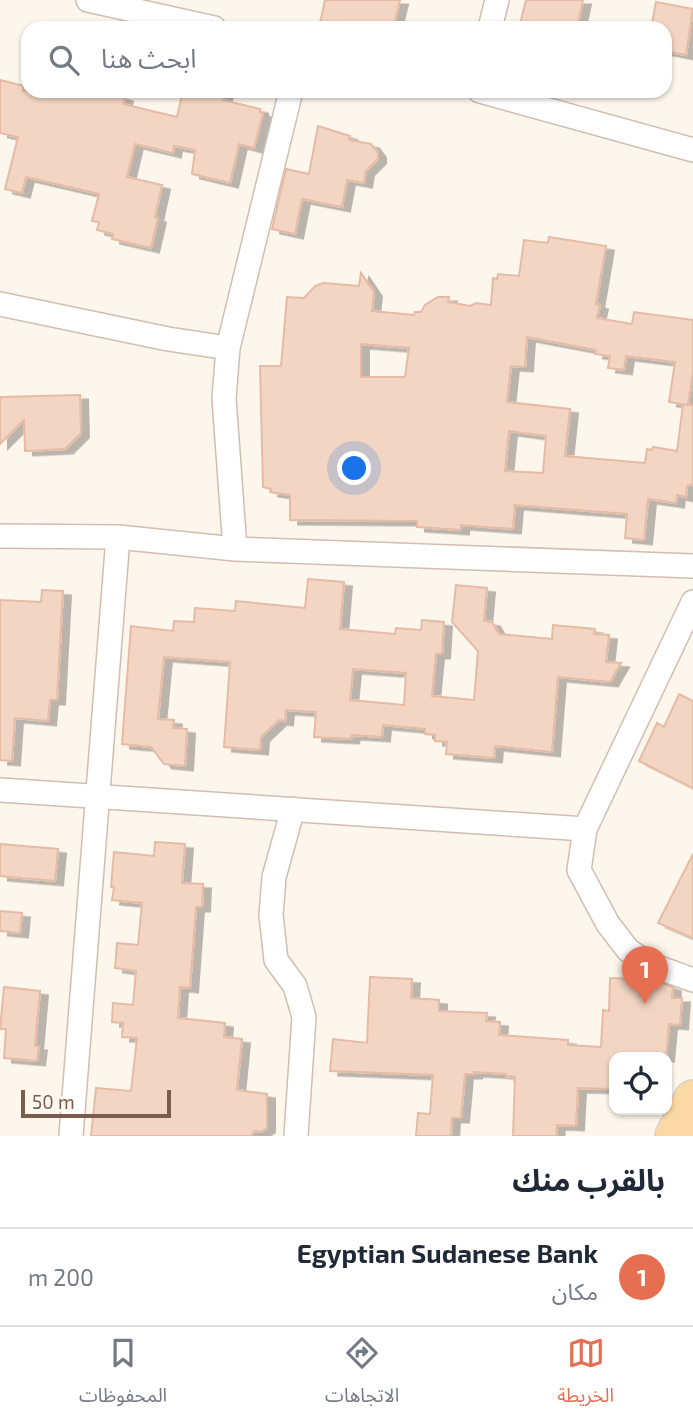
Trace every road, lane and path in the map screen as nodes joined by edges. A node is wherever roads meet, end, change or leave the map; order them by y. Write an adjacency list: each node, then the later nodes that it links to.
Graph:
1 (88, 0): 3 (street)
2 (497, 0): 4 (street)
3 (182, 21)
4 (492, 21)
5 (290, 98): 9 (street)
6 (506, 98): 7 (street)
7 (693, 149)
8 (0, 304): 9 (street)
9 (228, 348): 12 (street)
10 (0, 536): 11 (street)
11 (118, 537): 12 (street); 16 (street)
12 (235, 549): 13 (street)
13 (693, 566)
14 (693, 602): 18 (street)
15 (0, 790): 16 (street)
16 (99, 797): 17 (street); 21 (street)
17 (293, 809): 18 (street); 22 (street)
18 (585, 829): 19 (street)
19 (693, 980)
20 (693, 1099): 23 (main road)
21 (71, 1136)
22 (296, 1136)
23 (674, 1136)

